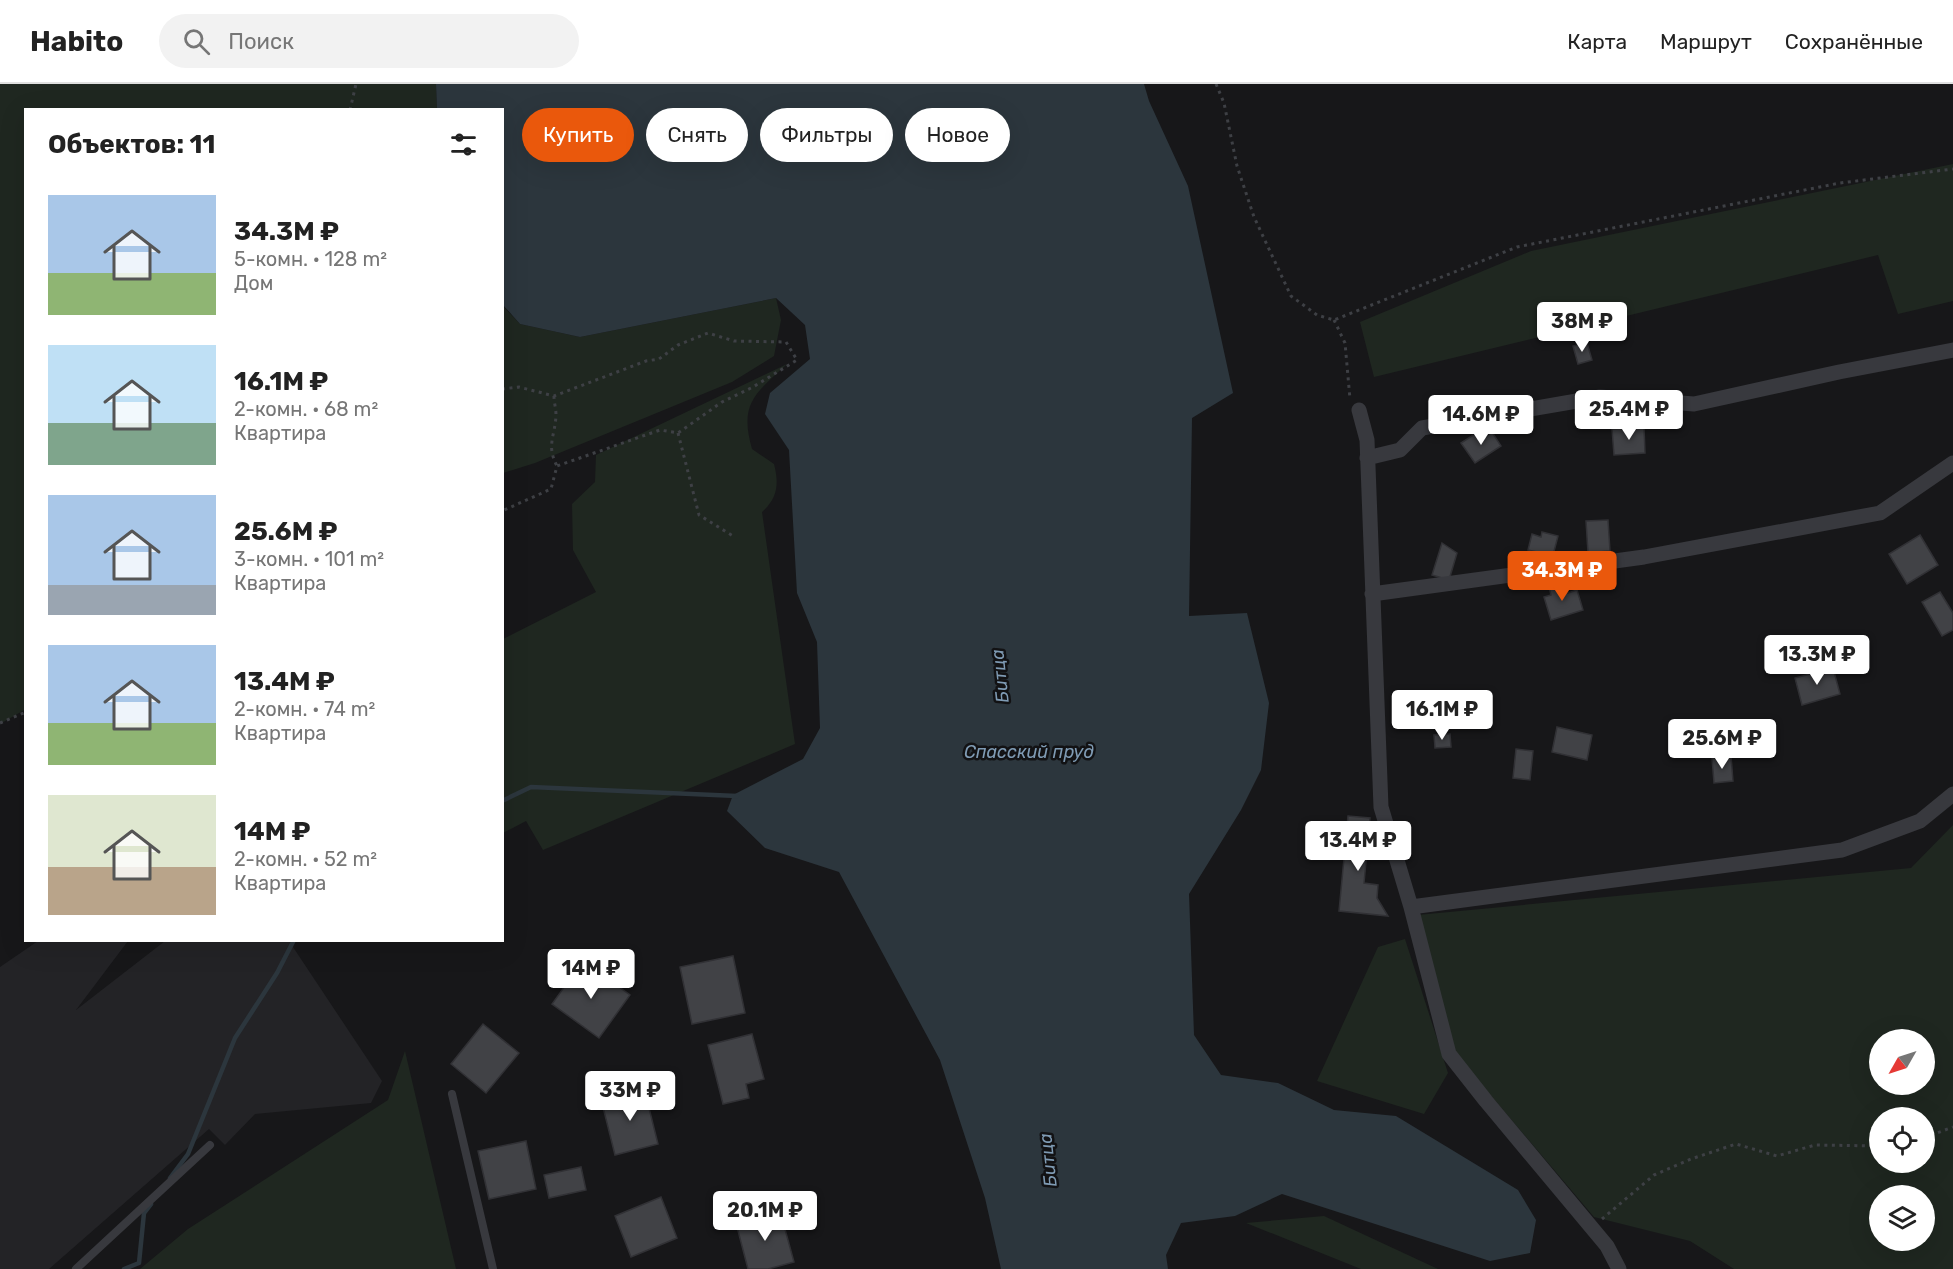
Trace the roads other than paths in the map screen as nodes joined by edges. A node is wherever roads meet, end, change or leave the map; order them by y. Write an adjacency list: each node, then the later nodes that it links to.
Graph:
1 (1953, 350): 3 (street)
2 (1354, 407): 3 (street)
3 (1367, 458): 5 (street)
4 (1953, 463): 5 (street)
5 (1372, 594): 7 (street)
6 (1953, 794): 7 (street)
7 (1412, 907): 12 (street)
8 (453, 1094): 11 (lane)
9 (210, 1145): 10 (lane)
10 (76, 1269)
11 (493, 1269)
12 (1619, 1269)

